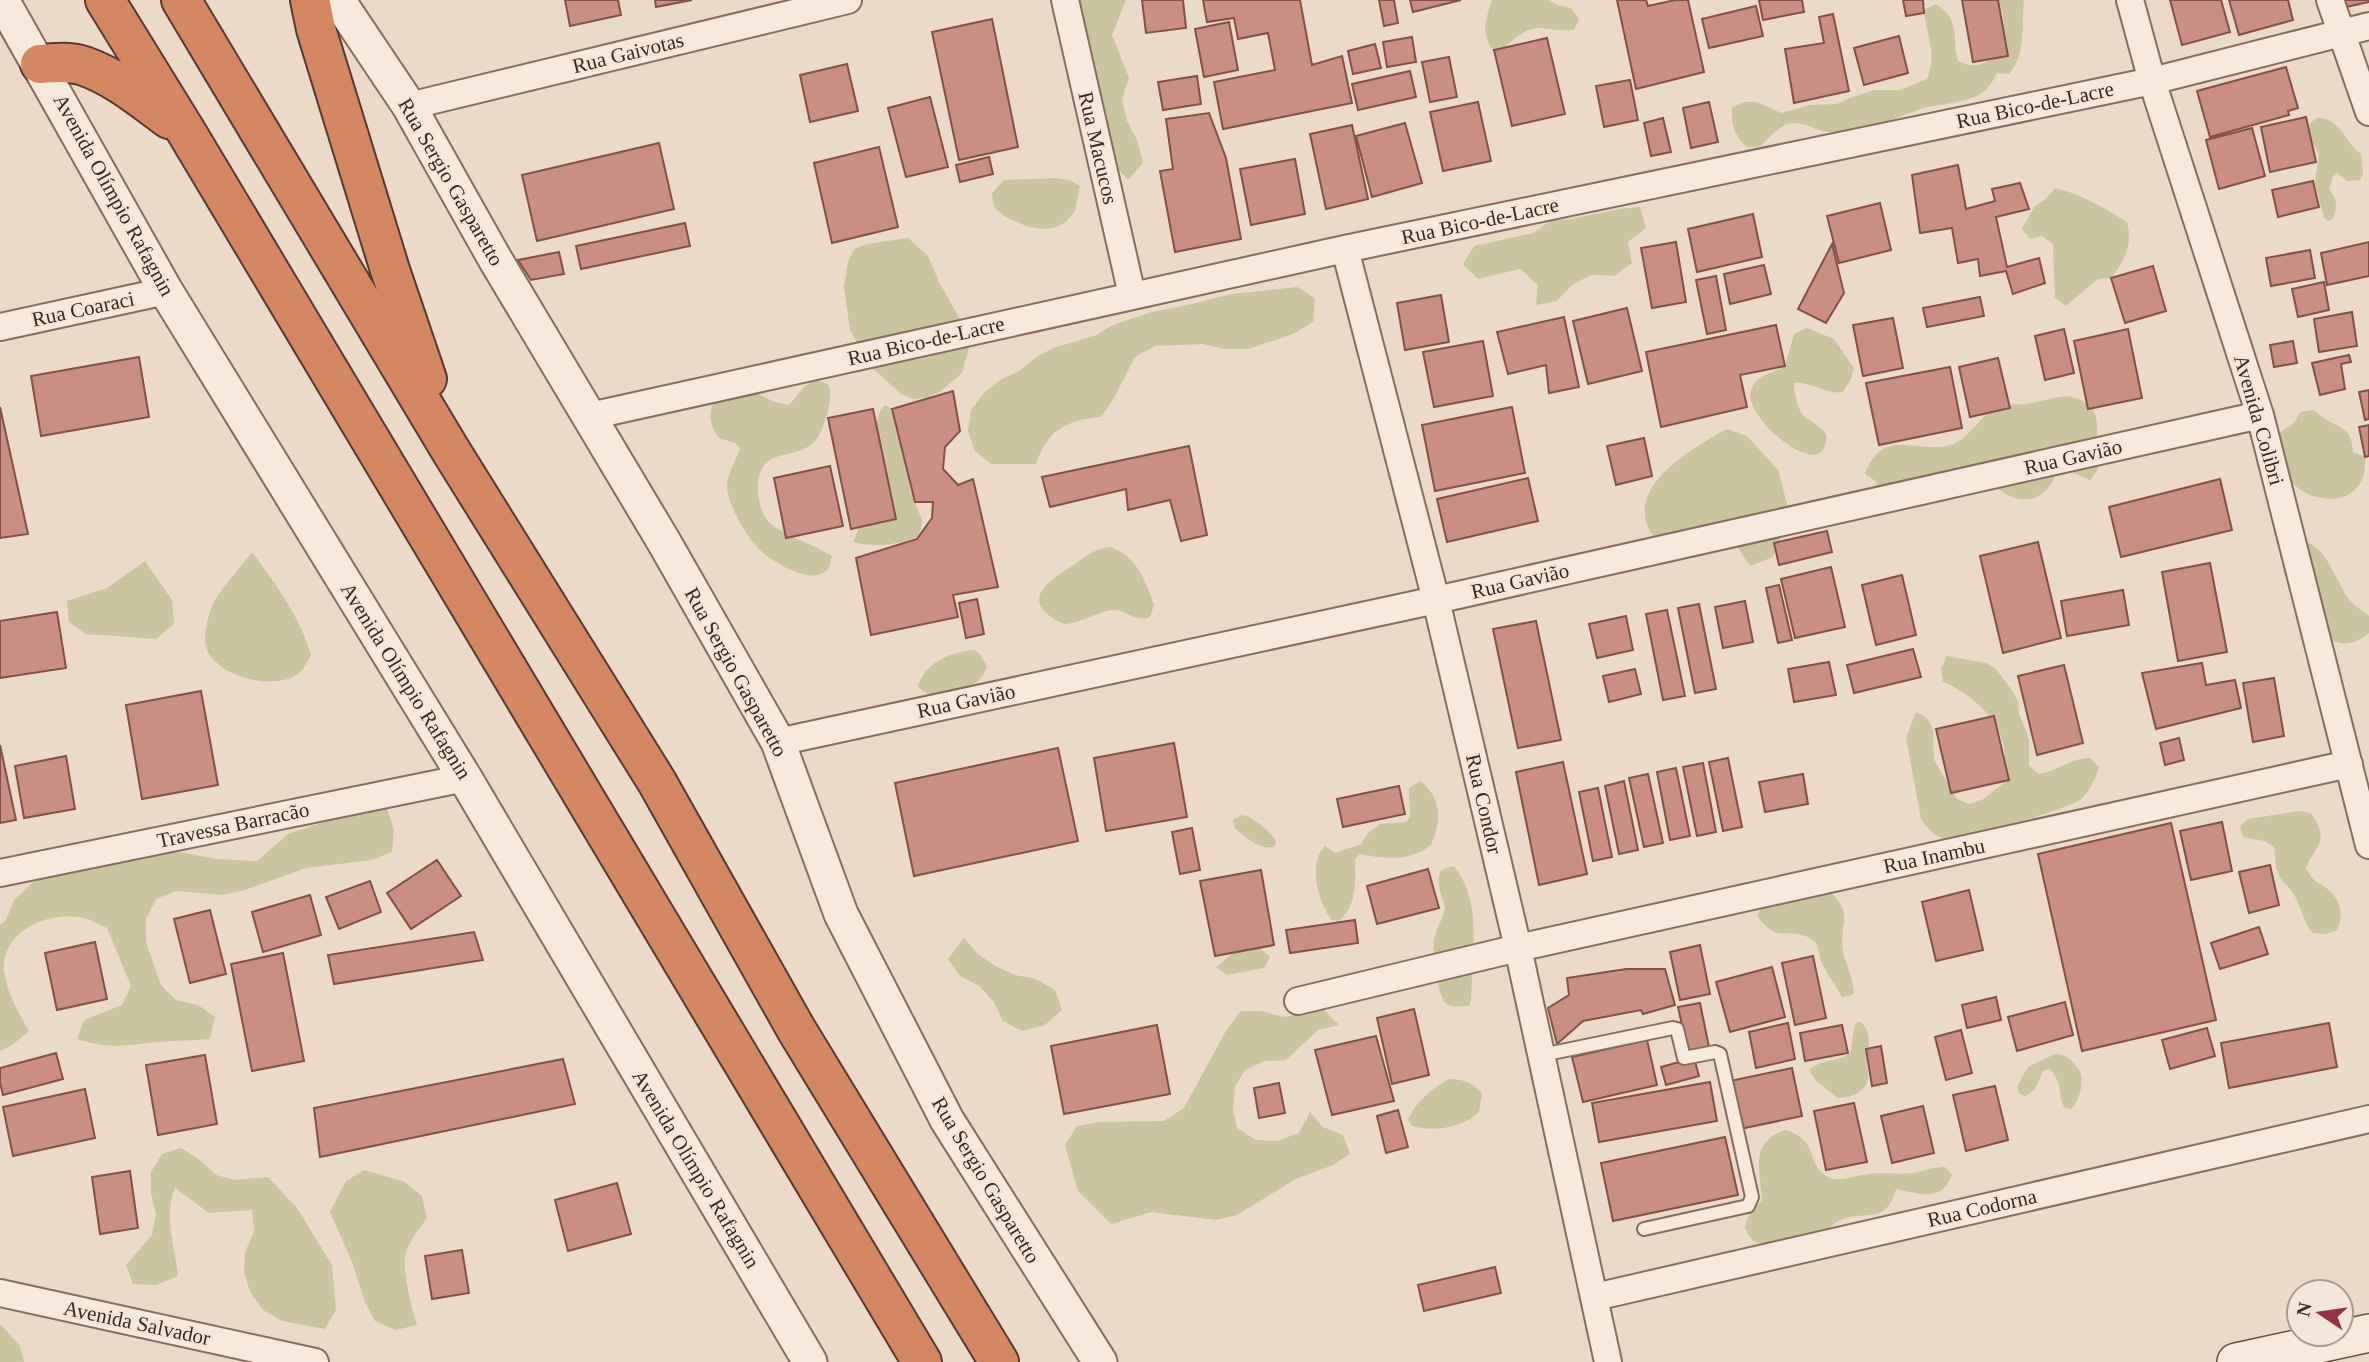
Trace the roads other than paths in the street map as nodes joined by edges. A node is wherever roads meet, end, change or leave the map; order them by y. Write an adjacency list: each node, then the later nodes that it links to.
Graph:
1 (2, 0): 12 (street, Avenida Olímpio Rafagnin)
2 (105, 0): 16 (highway)
3 (181, 0): 23 (highway)
4 (310, 0): 23 (highway)
5 (338, 0): 14 (street, Rua Sergio Gasparetto)
6 (848, 0): 14 (street, Rua Gaivotas)
7 (1065, 0): 19 (street, Rua Macucos)
8 (2130, 0): 13 (street, Avenida Colibri)
9 (2330, 0): 11 (street)
10 (2369, 26): 11 (street, Rua Bico-de-Lacre)
11 (2340, 34): 13 (street, Rua Bico-de-Lacre); 15 (street)
12 (40, 64): 16 (highway); 18 (street, Avenida Olímpio Rafagnin)
13 (2152, 81): 17 (street, Rua Bico-de-Lacre); 21 (street, Avenida Colibri)
14 (408, 106): 22 (street, Rua Sergio Gasparetto)
15 (2369, 112)
16 (187, 133): 41 (highway)
17 (1345, 249): 19 (street, Rua Bico-de-Lacre); 24 (street, Rua Condor)
18 (166, 290): 20 (street, Rua Coaraci); 27 (street, Avenida Olímpio Rafagnin)
19 (1132, 295): 22 (street, Rua Bico-de-Lacre)
20 (0, 327)
21 (2260, 415): 24 (street, Rua Gavião); 26 (street, Avenida Colibri)
22 (590, 416): 25 (street, Rua Sergio Gasparetto)
23 (451, 451): 42 (highway)
24 (1436, 600): 25 (street, Rua Gavião); 30 (street, Rua Condor)
25 (778, 741): 43 (street, Rua Sergio Gasparetto)
26 (2349, 764): 28 (street, Avenida Colibri); 30 (street, Rua Inambu)
27 (465, 778): 29 (street, Travessa Barracão); 40 (street, Avenida Olímpio Rafagnin)
28 (2369, 845)
29 (0, 873)
30 (1518, 948): 31 (street, Rua Inambu); 32 (street, Rua Condor)
31 (1298, 1000)
32 (1542, 1055): 34 (lane); 36 (street, Rua Condor)
33 (2369, 1119): 36 (street, Rua Codorna)
34 (1644, 1229)
35 (0, 1293): 38 (street, Avenida Salvador)
36 (1595, 1297): 44 (street, Rua Condor)
37 (2369, 1333): 45 (main road)
38 (253, 1355): 39 (street, Avenida Salvador)
39 (315, 1362)
40 (810, 1362)
41 (922, 1362)
42 (999, 1362)
43 (1100, 1362)
44 (1608, 1362)
45 (2236, 1362)

